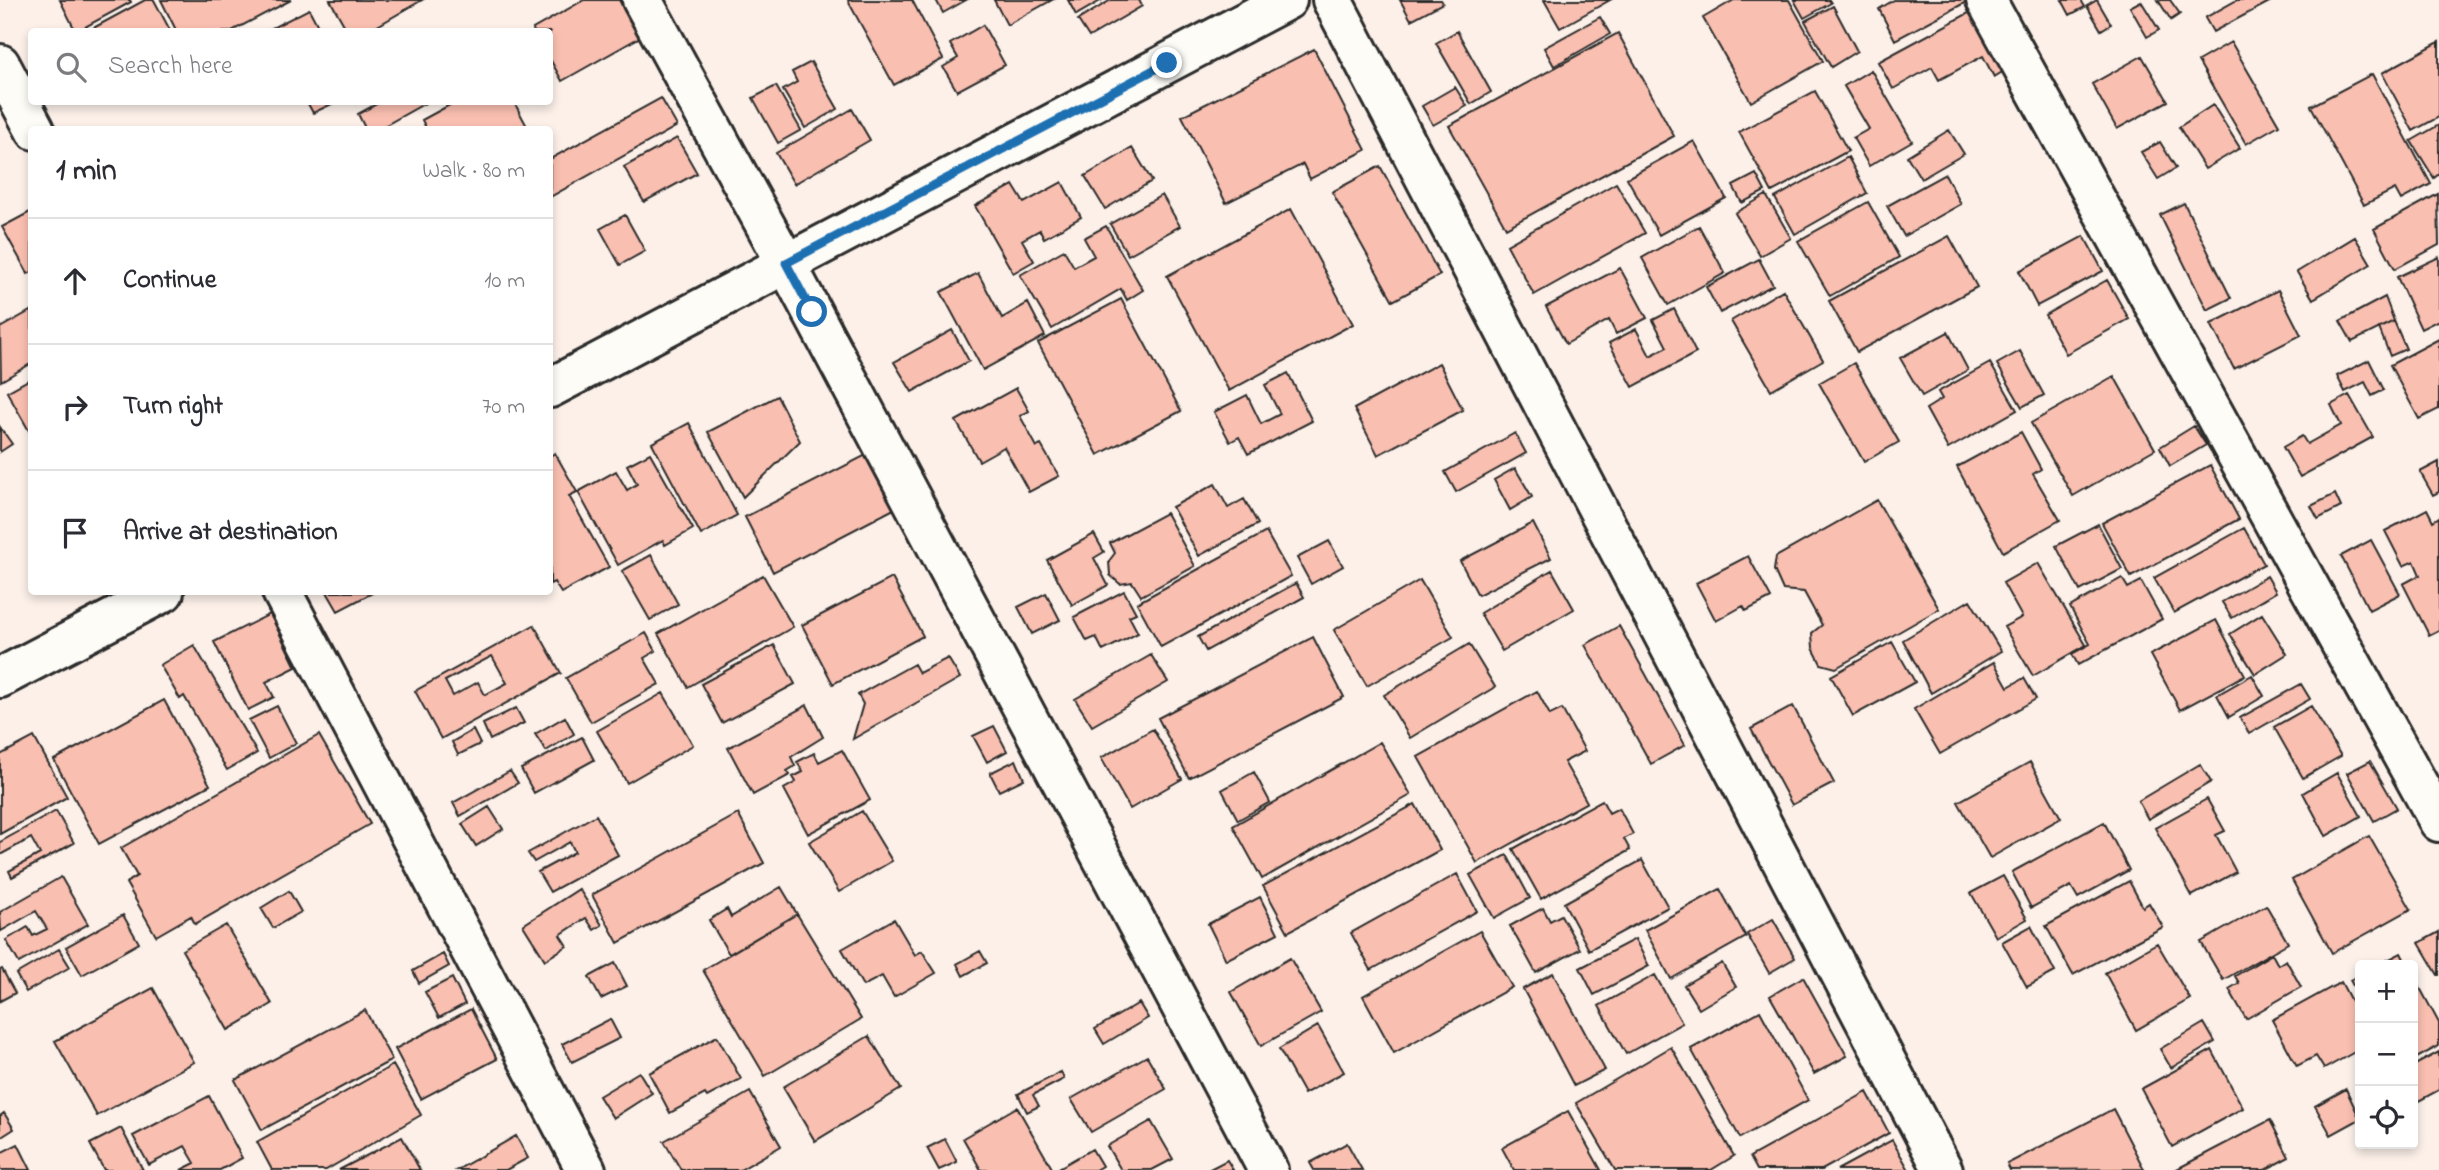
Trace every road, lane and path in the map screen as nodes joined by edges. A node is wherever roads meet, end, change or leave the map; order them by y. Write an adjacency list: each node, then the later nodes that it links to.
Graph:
1 (642, 0): 7 (street)
2 (1287, 0): 7 (street)
3 (1332, 0): 15 (street)
4 (1986, 0): 12 (street)
5 (0, 64): 6 (street)
6 (33, 126)
7 (786, 263): 8 (street); 14 (street)
8 (553, 386)
9 (158, 595): 11 (street)
10 (284, 595): 13 (street)
11 (0, 678)
12 (2439, 822)
13 (586, 1170)
14 (1268, 1170)
15 (1943, 1170)

